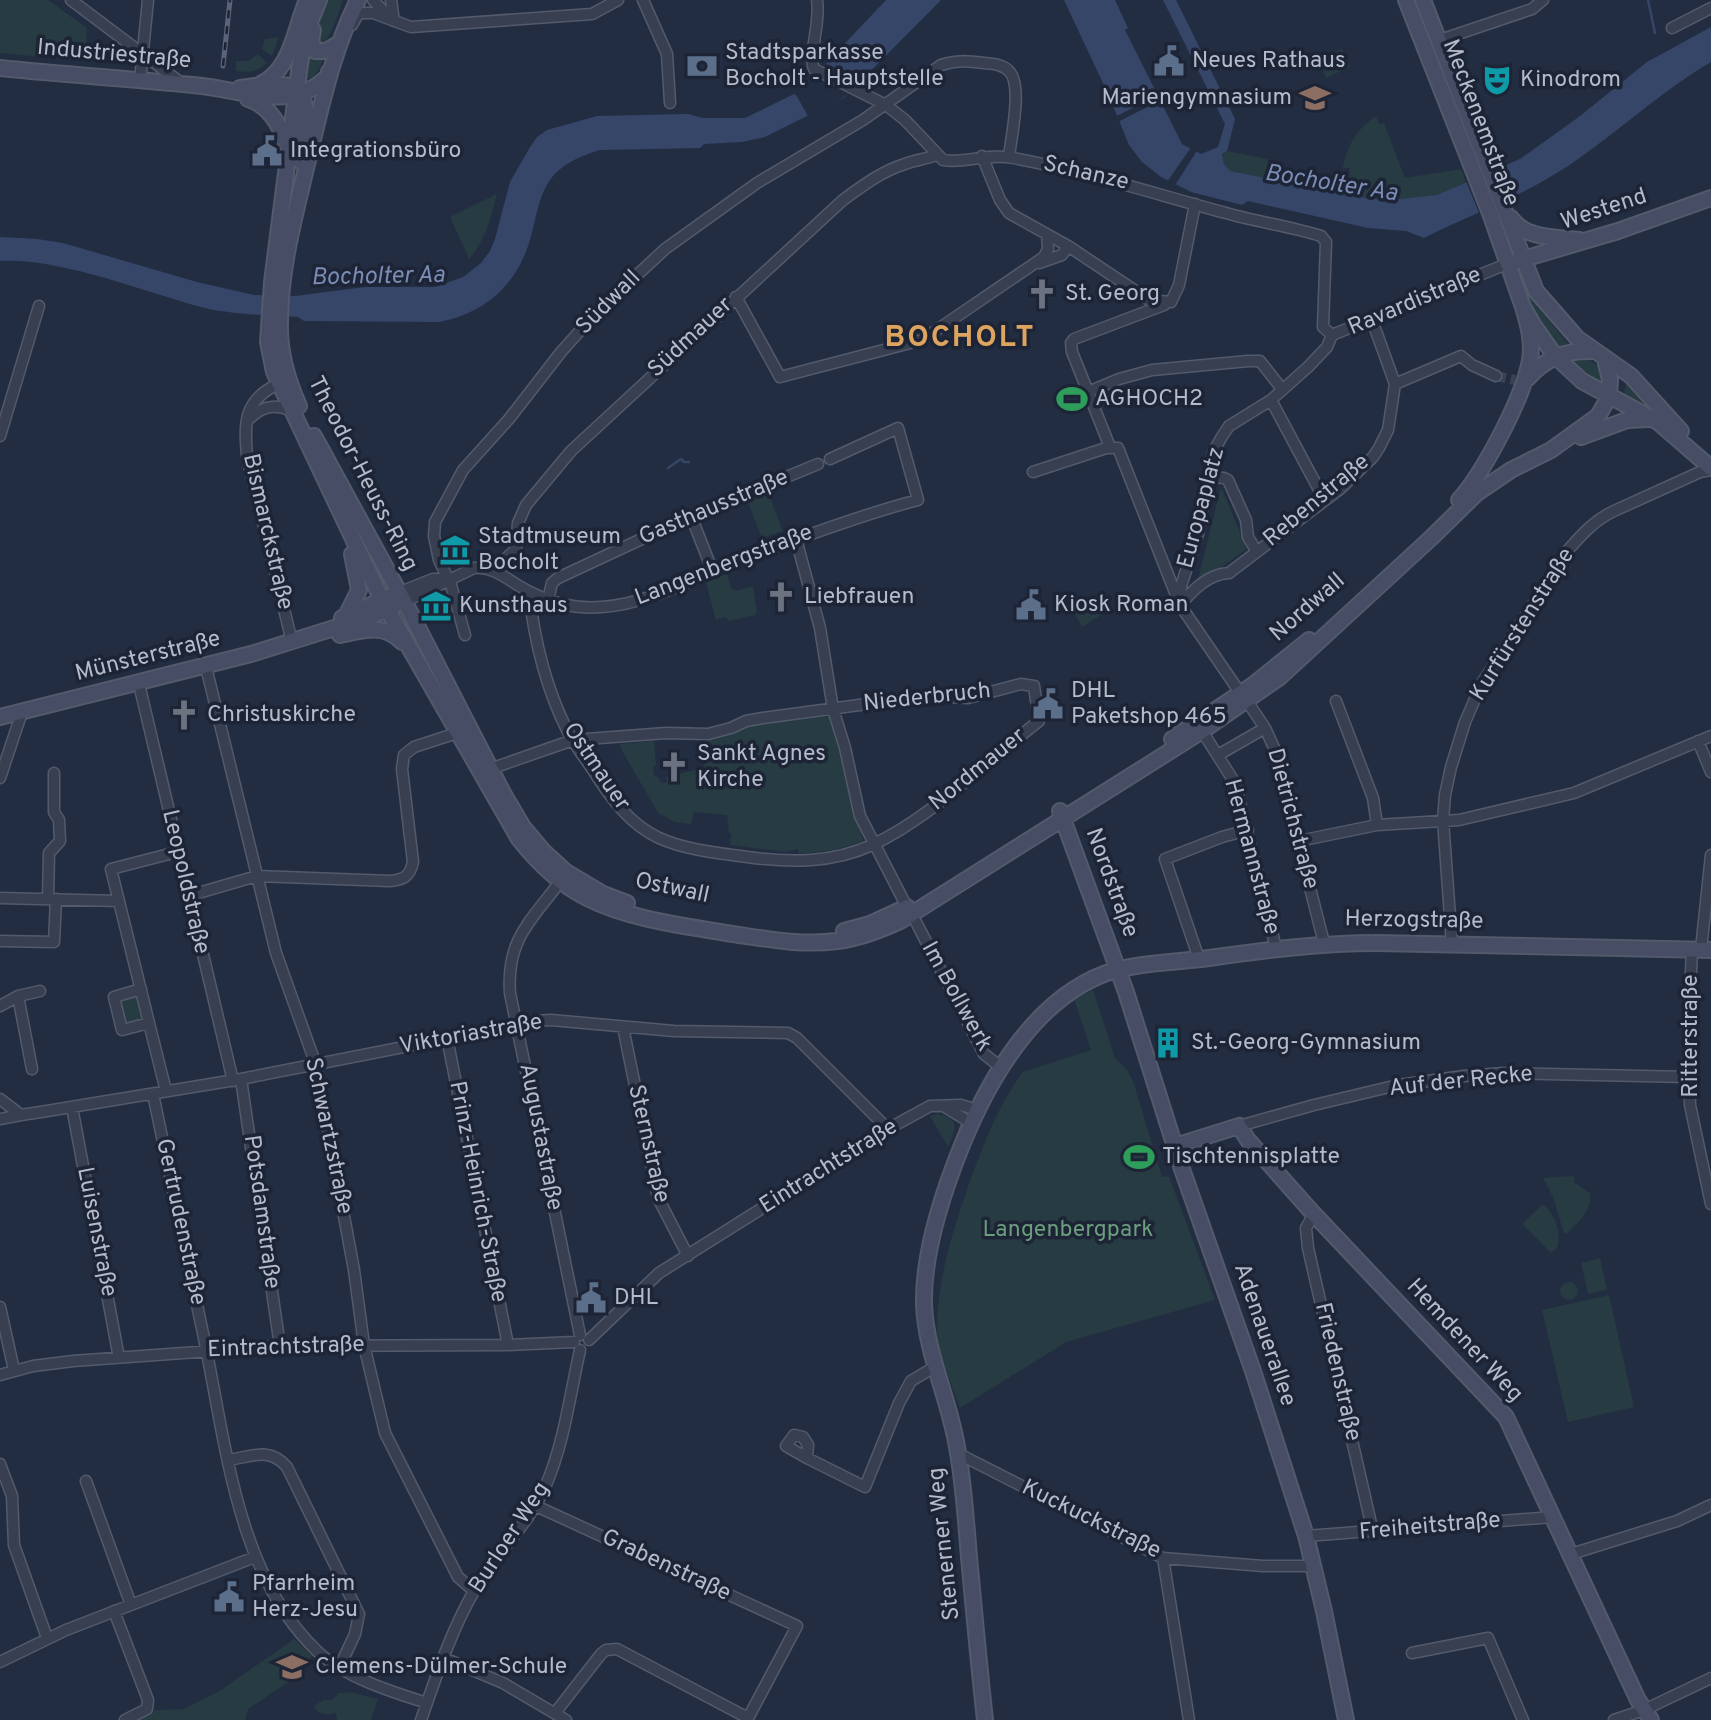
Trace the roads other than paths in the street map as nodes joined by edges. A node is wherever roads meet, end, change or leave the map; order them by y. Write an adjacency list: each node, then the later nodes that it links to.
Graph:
1 (71, 0): 19 (street)
2 (148, 0): 19 (street)
3 (347, 0): 18 (main road)
4 (358, 0): 18 (main road)
5 (373, 0): 15 (street)
6 (391, 0): 15 (street)
7 (618, 0): 15 (street)
8 (643, 0): 27 (street)
9 (817, 0): 28 (street)
10 (1406, 0): 35 (main road, Meckenemstraße)
11 (1423, 0): 17 (main road, Meckenemstraße)
12 (1543, 0): 17 (street)
13 (315, 1): 18 (main road); 24 (main road); 26 (main road)
14 (1711, 8): 16 (street)
15 (394, 22): 18 (street)
16 (1672, 28)
17 (1440, 40): 35 (main road, Meckenemstraße)
18 (336, 44): 21 (main road, Theodor-Heuss-Ring)
19 (142, 54): 22 (street); 23 (street)
20 (0, 68): 22 (main road, Industriestraße)
21 (328, 76): 26 (main road); 36 (main road, Theodor-Heuss-Ring)
22 (140, 80): 23 (main road, Industriestraße)
23 (183, 84): 25 (main road, Industriestraße)
24 (254, 86): 25 (main road); 26 (main road)
25 (225, 88): 26 (main road); 29 (main road)
26 (298, 91): 29 (main road, Theodor-Heuss-Ring); 36 (main road)
27 (670, 103)
28 (886, 105): 30 (street); 32 (street, Südwall); 82 (street, Südwall)
29 (289, 148): 42 (main road, Theodor-Heuss-Ring)
30 (937, 155): 31 (street, Schanze); 43 (street, Südmauer)
31 (982, 156): 32 (street, Schanze); 37 (street)
32 (1009, 157): 34 (street, Schanze)
33 (1711, 198): 38 (main road, Westend)
34 (1195, 204): 44 (street); 49 (street, Schanze)
35 (1497, 210): 38 (main road); 40 (main road, Meckenemstraße)
36 (292, 226): 42 (main road, Theodor-Heuss-Ring)
37 (1047, 235): 39 (street); 41 (street)
38 (1587, 241): 40 (main road, Westend)
39 (1068, 246): 41 (street); 44 (street)
40 (1516, 261): 46 (main road); 47 (street, Ravardistraße); 51 (main road)
41 (1033, 265): 43 (street)
42 (277, 283): 48 (main road, Theodor-Heuss-Ring)
43 (736, 298): 80 (street, Südmauer)
44 (1171, 302): 58 (street, Dietrichstraße)
45 (38, 306): 61 (street)
46 (1523, 307): 52 (main road); 54 (main road, Nordwall)
47 (1372, 320): 50 (street, Ravardistraße); 56 (street, Rebenstraße)
48 (274, 325): 55 (main road, Theodor-Heuss-Ring); 85 (main road, Theodor-Heuss-Ring)
49 (1323, 327): 50 (street, Ravardistraße)
50 (1332, 335): 57 (street, Europaplatz)
51 (1599, 355): 52 (main road); 59 (main road); 71 (main road)
52 (1555, 356): 54 (main road, Nordwall); 59 (main road)
53 (1496, 376): 56 (street)
54 (1521, 382): 68 (main road, Nordwall)
55 (278, 384): 62 (main road, Theodor-Heuss-Ring); 63 (street, Bismarckstraße)
56 (1395, 384): 75 (street, Rebenstraße)
57 (1282, 389): 58 (street); 60 (street, Europaplatz)
58 (1088, 392): 66 (street, Dietrichstraße)
59 (1609, 397): 64 (main road); 67 (main road)
60 (1270, 400): 74 (street, Europaplatz); 75 (street)
61 (4, 406): 65 (street)
62 (290, 410): 63 (street, Bismarckstraße); 77 (main road, Theodor-Heuss-Ring)
63 (247, 421): 90 (street, Bismarckstraße)
64 (1658, 422): 67 (main road); 71 (main road)
65 (0, 436)
66 (1114, 448): 73 (street); 86 (street, Dietrichstraße)
67 (1551, 450): 72 (main road, Nordwall)
68 (1488, 455): 72 (main road); 95 (main road, Nordwall)
69 (830, 459): 78 (street, Langenbergstraße)
70 (818, 464): 76 (street, Gasthausstraße)
71 (1711, 469): 112 (street, Kurfürstenstraße)
72 (1511, 470): 95 (main road, Nordwall)
73 (1033, 472)
74 (1209, 477): 79 (street); 86 (street, Europaplatz)
75 (1324, 499): 79 (street, Rebenstraße)
76 (691, 516): 81 (street); 84 (street, Gasthausstraße)
77 (346, 529): 85 (main road); 87 (main road)
78 (796, 539): 81 (street, Langenbergstraße); 97 (street, Im Bollwerk)
79 (1257, 552): 86 (street, Rebenstraße)
80 (495, 569): 82 (street); 83 (street, Langenbergstraße)
81 (713, 572): 84 (street, Langenbergstraße)
82 (448, 579): 85 (street); 88 (street, Südwall)
83 (529, 592): 84 (street, Langenbergstraße); 104 (street, Ostmauer)
84 (548, 600)
85 (393, 601): 87 (main road, Münsterstraße); 89 (main road, Münsterstraße); 91 (main road, Ostwall); 107 (main road, Ostwall)
86 (1180, 605): 95 (street, Dietrichstraße)
87 (346, 616): 89 (main road, Münsterstraße)
88 (465, 635)
89 (307, 637): 90 (main road, Münsterstraße); 91 (main road, Ostwall)
90 (292, 642): 92 (main road, Münsterstraße)
91 (411, 651): 102 (main road, Ostwall)
92 (206, 667): 93 (main road, Münsterstraße); 119 (street, Schwartzstraße)
93 (139, 684): 98 (main road, Münsterstraße); 117 (street, Leopoldstraße)
94 (1021, 684): 97 (street, Niederbruch); 116 (street, Nordmauer)
95 (1244, 697): 100 (street, Dietrichstraße); 101 (main road, Nordwall); 111 (main road, Nordwall)
96 (1336, 701): 113 (street)
97 (833, 709): 104 (street, Niederbruch); 116 (street, Im Bollwerk)
98 (22, 712): 99 (main road, Münsterstraße); 110 (street)
99 (0, 717)
100 (1265, 728): 106 (street); 115 (street, Dietrichstraße)
101 (1202, 731): 106 (street, Hermannstraße); 111 (main road, Nordwall)
102 (457, 733): 119 (street); 120 (main road, Ostwall)
103 (1711, 736): 105 (street)
104 (573, 740): 107 (street, Niederbruch); 116 (street, Ostmauer)
105 (1698, 741): 108 (street); 112 (street)
106 (1218, 755): 114 (street, Hermannstraße)
107 (490, 769): 120 (main road, Ostwall)
108 (1711, 772)
109 (54, 773): 123 (street)
110 (0, 778)
111 (1062, 815): 125 (main road, Ostwall); 132 (main road, Nordstraße)
112 (1443, 820): 113 (street); 128 (street, Kurfürstenstraße)
113 (1377, 825): 115 (street)
114 (1248, 830): 129 (street, Hermannstraße); 131 (street)
115 (1299, 841): 127 (street, Dietrichstraße)
116 (874, 844): 125 (street, Im Bollwerk)
117 (177, 852): 121 (street, Leopoldstraße); 124 (street)
118 (1711, 855): 130 (street, Ritterstraße)
119 (257, 876): 121 (street); 141 (street, Schwartzstraße)
120 (563, 876): 125 (main road, Ostwall); 138 (street, Augustastraße)
121 (188, 896): 145 (street, Leopoldstraße)
122 (0, 898): 123 (street)
123 (52, 899): 124 (street); 126 (street)
124 (119, 901): 133 (street)
125 (911, 915): 142 (street, Im Bollwerk)
126 (0, 941)
127 (1324, 943): 128 (main road, Herzogstraße); 129 (main road, Herzogstraße)
128 (1452, 944): 130 (main road, Herzogstraße)
129 (1276, 948): 131 (main road, Herzogstraße)
130 (1702, 949): 144 (street, Ritterstraße)
131 (1199, 959): 132 (main road, Herzogstraße)
132 (1118, 970): 142 (main road, Stenerner Weg); 155 (main road, Adenauerallee)
133 (141, 989): 137 (street); 137 (street)
134 (40, 991): 135 (street)
135 (18, 996): 136 (street); 143 (street)
136 (0, 1006)
137 (149, 1023): 146 (street)
138 (517, 1024): 139 (street, Viktoriastraße); 140 (street, Viktoriastraße); 160 (street, Augustastraße)
139 (623, 1027): 154 (street, Viktoriastraße); 158 (street, Sternstraße)
140 (447, 1038): 141 (street, Viktoriastraße); 162 (street, Prinz-Heinrich-Straße)
141 (316, 1065): 145 (street, Viktoriastraße); 161 (street, Schwartzstraße)
142 (1002, 1068): 151 (main road, Stenerner Weg)
143 (32, 1069)
144 (1688, 1077): 153 (street, Auf der Recke); 156 (street, Ritterstraße)
145 (237, 1080): 146 (street, Viktoriastraße); 163 (street, Potsdamstraße)
146 (166, 1091): 147 (street, Viktoriastraße)
147 (153, 1094): 149 (street, Viktoriastraße); 164 (street, Gertrudenstraße)
148 (0, 1099): 150 (street)
149 (72, 1107): 150 (street, Viktoriastraße); 165 (street, Luisenstraße)
150 (21, 1115): 152 (street, Viktoriastraße)
151 (974, 1116): 154 (street, Eintrachtstraße); 166 (main road, Stenerner Weg)
152 (0, 1119)
153 (1239, 1126): 155 (main road); 157 (main road, Hemdener Weg)
154 (888, 1129): 158 (street, Eintrachtstraße)
155 (1175, 1146): 178 (main road, Adenauerallee)
156 (1711, 1204)
157 (1314, 1214): 176 (main road, Hemdener Weg); 177 (street, Friedenstraße)
158 (688, 1256): 160 (street, Eintrachtstraße)
159 (0, 1307): 167 (street)
160 (580, 1342): 162 (street, Eintrachtstraße); 175 (street, Burloer Weg)
161 (365, 1345): 162 (street, Eintrachtstraße); 163 (street, Eintrachtstraße); 183 (street, Schwartzstraße)
162 (508, 1345)
163 (280, 1346): 164 (street, Eintrachtstraße)
164 (206, 1350): 165 (street, Eintrachtstraße); 171 (street, Gertrudenstraße)
165 (119, 1358): 167 (street, Eintrachtstraße)
166 (936, 1366): 169 (main road, Stenerner Weg); 170 (street)
167 (14, 1370): 168 (street, Eintrachtstraße)
168 (0, 1375)
169 (959, 1454): 181 (street, Kuckuckstraße); 199 (main road, Stenerner Weg)
170 (807, 1458)
171 (229, 1460): 180 (street, Gertrudenstraße); 190 (street)
172 (0, 1464): 186 (street)
173 (86, 1481): 184 (street)
174 (1711, 1505): 179 (street)
175 (536, 1506): 183 (street, Burloer Weg); 195 (street, Grabenstraße)
176 (1553, 1517): 177 (street, Freiheitstraße); 179 (main road, Hemdener Weg)
177 (1373, 1532): 178 (street, Freiheitstraße)
178 (1306, 1536): 182 (main road, Adenauerallee)
179 (1571, 1554): 194 (main road, Hemdener Weg)
180 (255, 1557): 184 (street); 190 (street, Gertrudenstraße)
181 (1163, 1558): 182 (street, Kuckuckstraße); 200 (street)
182 (1314, 1566): 201 (main road, Adenauerallee)
183 (474, 1591): 188 (street, Burloer Weg)
184 (131, 1605): 185 (street)
185 (114, 1611): 186 (street); 196 (street)
186 (47, 1638): 189 (street)
187 (1412, 1653): 202 (street)
188 (444, 1658): 192 (street, Burloer Weg); 193 (street)
189 (0, 1662)
190 (340, 1666): 192 (street, Gertrudenstraße)
191 (1711, 1678): 194 (street)
192 (427, 1703): 197 (street, Burloer Weg)
193 (555, 1713): 195 (street); 198 (street)
194 (1648, 1715): 203 (street)
195 (747, 1719)
196 (125, 1720)
197 (421, 1720)
198 (566, 1720)
199 (985, 1720)
200 (1189, 1720)
201 (1346, 1720)
202 (1522, 1720)
203 (1614, 1720)

